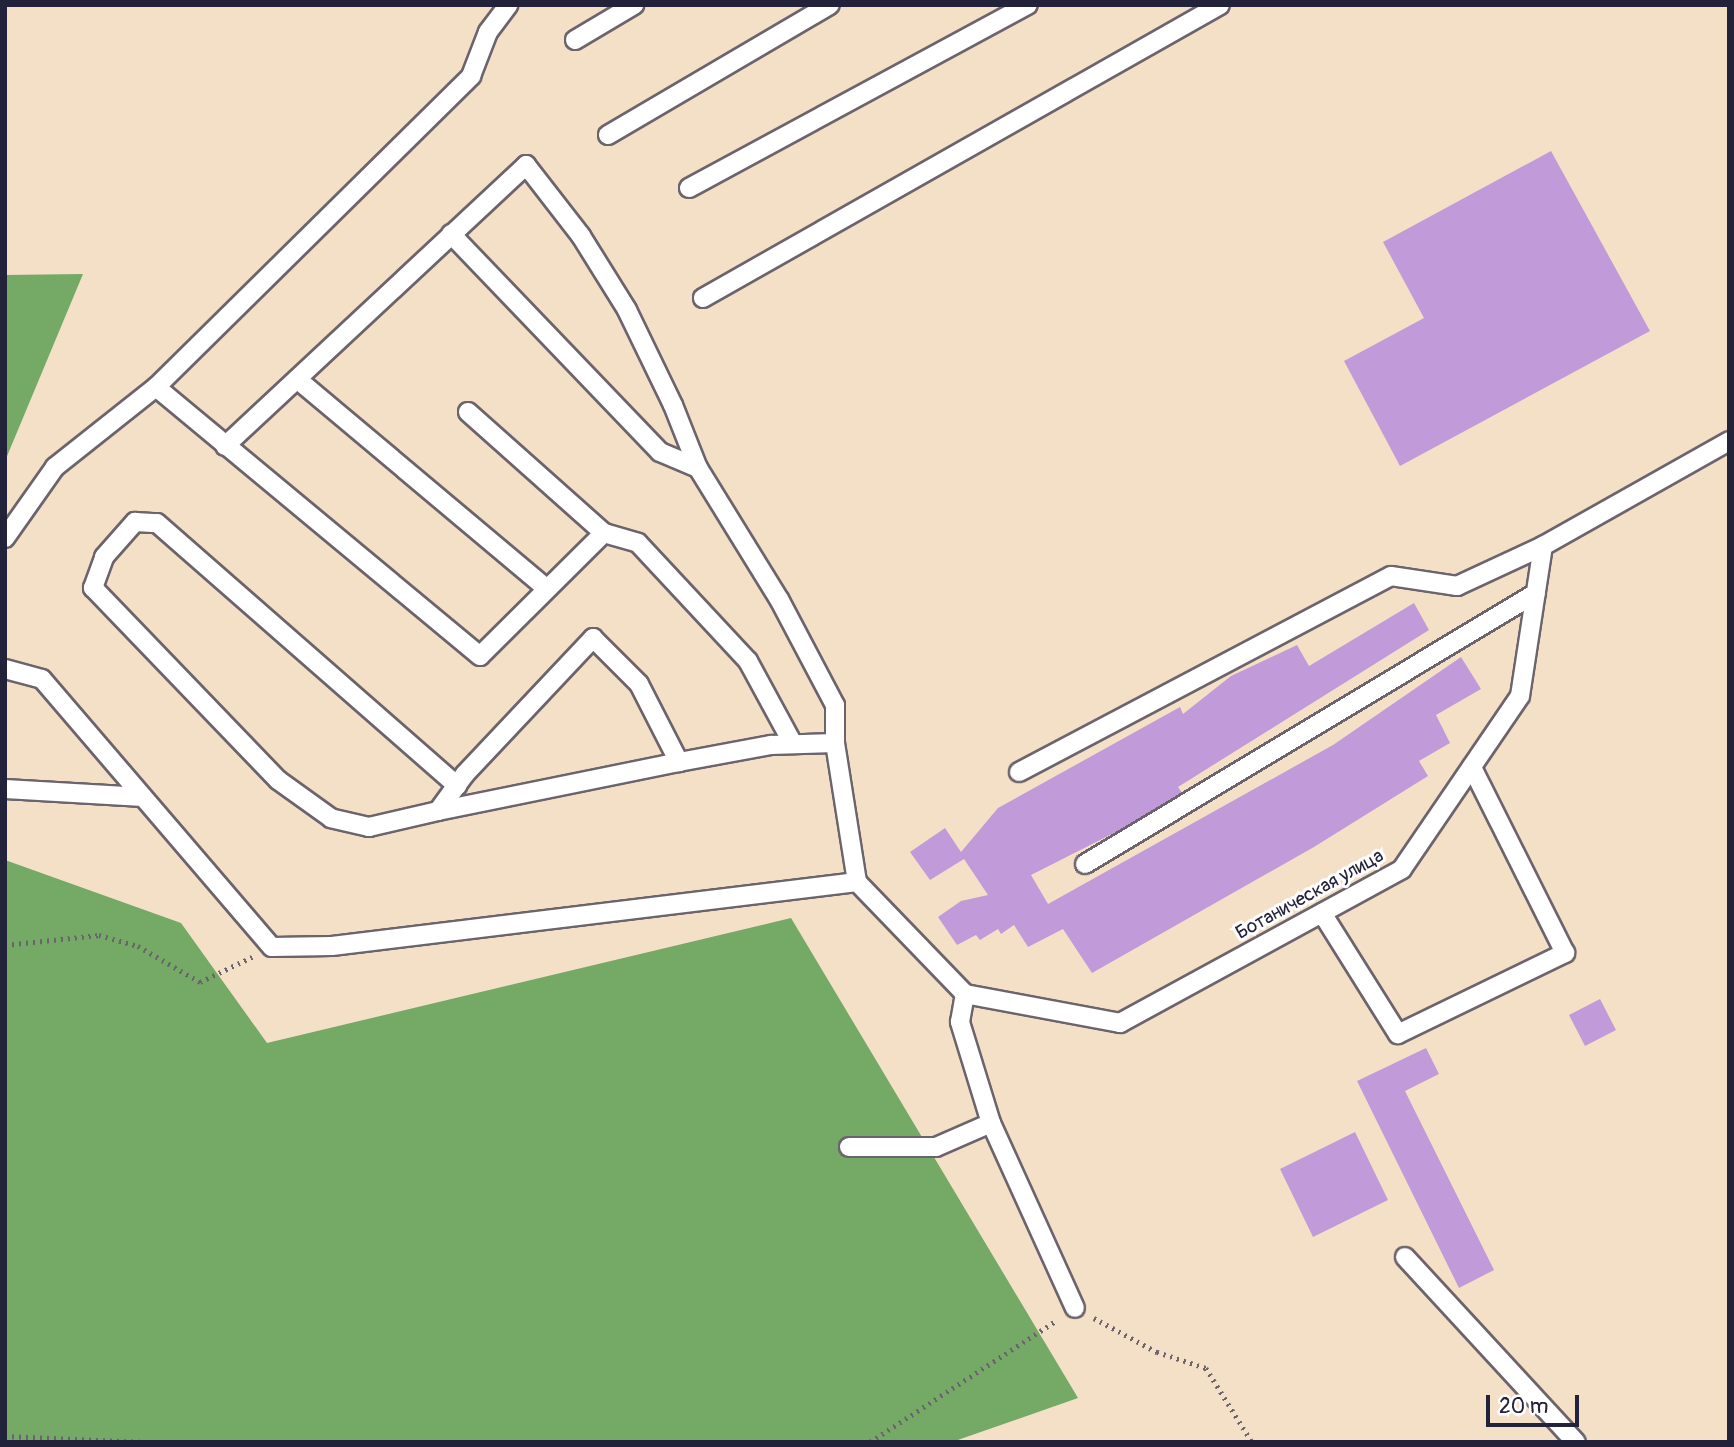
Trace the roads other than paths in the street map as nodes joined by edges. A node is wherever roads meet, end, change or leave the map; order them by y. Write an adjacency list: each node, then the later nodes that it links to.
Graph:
1 (509, 5): 12 (lane)
2 (634, 5): 6 (lane)
3 (830, 5): 7 (lane)
4 (1028, 5): 8 (lane)
5 (1220, 5): 10 (lane)
6 (575, 40)
7 (608, 135)
8 (689, 188)
9 (452, 234): 11 (lane); 16 (lane); 16 (lane)
10 (703, 298)
11 (297, 379): 15 (lane); 20 (lane)
12 (156, 387): 15 (lane); 18 (lane)
13 (468, 412): 17 (lane)
14 (1729, 441): 19 (lane)
15 (225, 446): 20 (lane)
16 (698, 468): 23 (lane)
17 (604, 533): 20 (lane); 24 (lane)
18 (5, 538)
19 (1543, 546): 21 (lane, Ботаническая улица); 27 (lane)
20 (547, 589)
21 (1535, 593): 26 (lane, Ботаническая улица); 32 (lane)
22 (5, 669): 30 (lane)
23 (835, 743): 24 (lane); 33 (lane)
24 (793, 744): 25 (lane)
25 (679, 762): 28 (lane); 31 (lane)
26 (1472, 767): 34 (lane, Ботаническая улица); 34 (lane)
27 (1019, 772)
28 (457, 786): 31 (lane); 31 (lane)
29 (5, 789): 30 (lane)
30 (143, 797): 33 (lane)
31 (438, 811)
32 (1085, 864)
33 (857, 882): 35 (lane)
34 (1322, 913): 35 (lane, Ботаническая улица)
35 (965, 994): 36 (lane)
36 (991, 1123): 37 (lane); 39 (lane)
37 (849, 1147)
38 (1405, 1257): 40 (lane)
39 (1075, 1308)
40 (1576, 1442)

